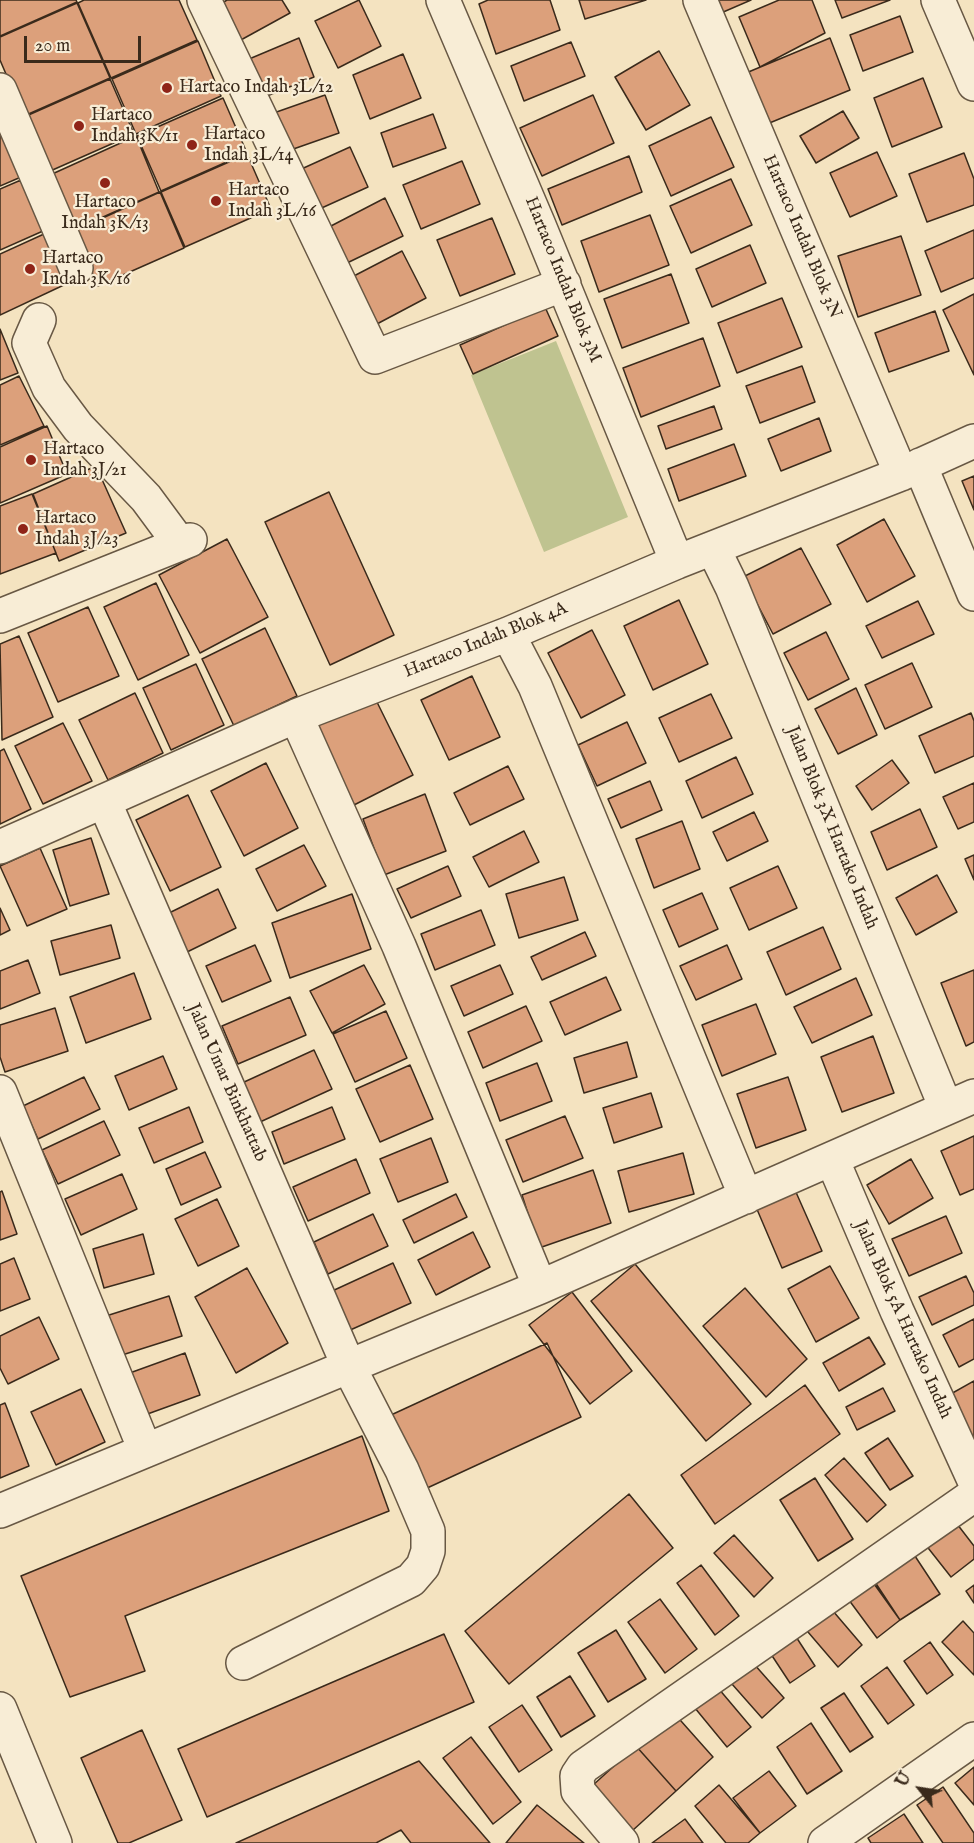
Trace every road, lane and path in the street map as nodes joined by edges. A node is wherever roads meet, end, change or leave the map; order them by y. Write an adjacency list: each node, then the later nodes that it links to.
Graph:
1 (204, 0): 8 (street)
2 (443, 0): 8 (street, Hartaco Indah Blok 3M)
3 (700, 0): 11 (street, Hartaco Indah Blok 3N)
4 (938, 0): 5 (street)
5 (974, 84)
6 (0, 90): 7 (street)
7 (76, 268)
8 (564, 284): 13 (street, Hartaco Indah Blok 3M)
9 (39, 320): 15 (street)
10 (974, 441): 11 (street, Hartaco Indah Blok 4A)
11 (911, 470): 12 (street, Hartaco Indah Blok 4A); 14 (street, Hartaco Indah Blok 3N)
12 (712, 548): 13 (street, Hartaco Indah Blok 4A); 21 (street, Jalan Blok 3X Hartako Indah)
13 (677, 562): 16 (street, Hartaco Indah Blok 4A)
14 (974, 594)
15 (0, 616)
16 (508, 634): 17 (street, Hartaco Indah Blok 4A); 23 (street)
17 (296, 716): 18 (street, Hartaco Indah Blok 4A); 24 (street)
18 (104, 801): 19 (street, Hartaco Indah Blok 4A); 25 (street, Jalan Umar Binkhattab)
19 (0, 847)
20 (0, 1092): 26 (street)
21 (960, 1102): 22 (street)
22 (832, 1159): 23 (street); 27 (street, Jalan Blok 5A Hartako Indah)
23 (746, 1197): 24 (street)
24 (540, 1287): 25 (street)
25 (348, 1365): 26 (street); 30 (street, Jalan Umar Binkhattab)
26 (145, 1450): 29 (street)
27 (974, 1480)
28 (974, 1495): 34 (street)
29 (0, 1511)
30 (243, 1663)
31 (0, 1709): 33 (street)
32 (974, 1739): 35 (street)
33 (55, 1843)
34 (622, 1843)
35 (825, 1843)

